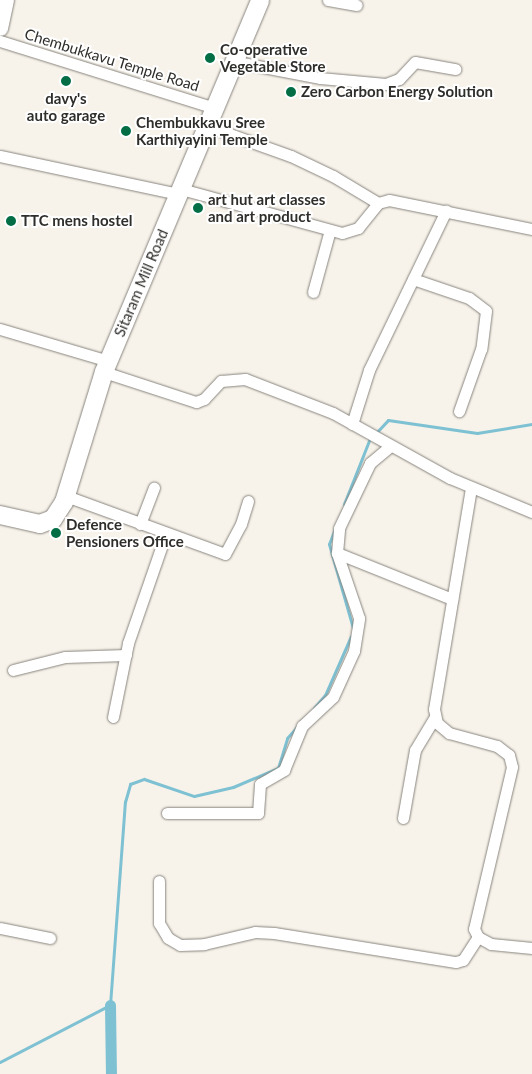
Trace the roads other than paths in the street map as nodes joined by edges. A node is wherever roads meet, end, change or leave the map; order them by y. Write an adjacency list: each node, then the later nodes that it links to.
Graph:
1 (6, 0): 5 (main road)
2 (260, 0): 7 (main road, Sitaram Mill Road)
3 (328, 0): 4 (street)
4 (357, 5)
5 (0, 28)
6 (0, 40): 9 (street, Chembukkavu Temple Road)
7 (237, 62): 8 (street); 9 (main road, Sitaram Mill Road)
8 (454, 69)
9 (215, 108): 10 (main road, Sitaram Mill Road)
10 (208, 126): 12 (main road, Sitaram Mill Road); 13 (street)
11 (0, 156): 12 (street)
12 (180, 191): 16 (street); 20 (main road, Sitaram Mill Road)
13 (378, 202): 14 (street); 16 (street)
14 (446, 211): 15 (street); 17 (street)
15 (532, 229)
16 (330, 230): 18 (street)
17 (413, 279): 21 (street); 22 (street)
18 (313, 292)
19 (0, 329): 20 (street)
20 (106, 366): 22 (street); 26 (main road, Sitaram Mill Road)
21 (459, 411)
22 (352, 424): 23 (street)
23 (385, 445): 25 (street); 32 (street)
24 (154, 488): 30 (street)
25 (471, 488): 28 (street); 33 (street)
26 (66, 496): 29 (main road, Sitaram Mill Road); 30 (street)
27 (248, 501): 31 (street)
28 (532, 512)
29 (0, 515)
30 (140, 524): 31 (street)
31 (166, 533): 34 (street)
32 (337, 553): 33 (street); 38 (street)
33 (452, 600): 36 (street)
34 (126, 655): 35 (street); 37 (street)
35 (13, 670)
36 (435, 716): 39 (street); 42 (street)
37 (114, 717)
38 (167, 813)
39 (403, 818)
40 (159, 881): 42 (street)
41 (0, 928): 43 (street)
42 (478, 937): 44 (street)
43 (50, 938)
44 (532, 948)

